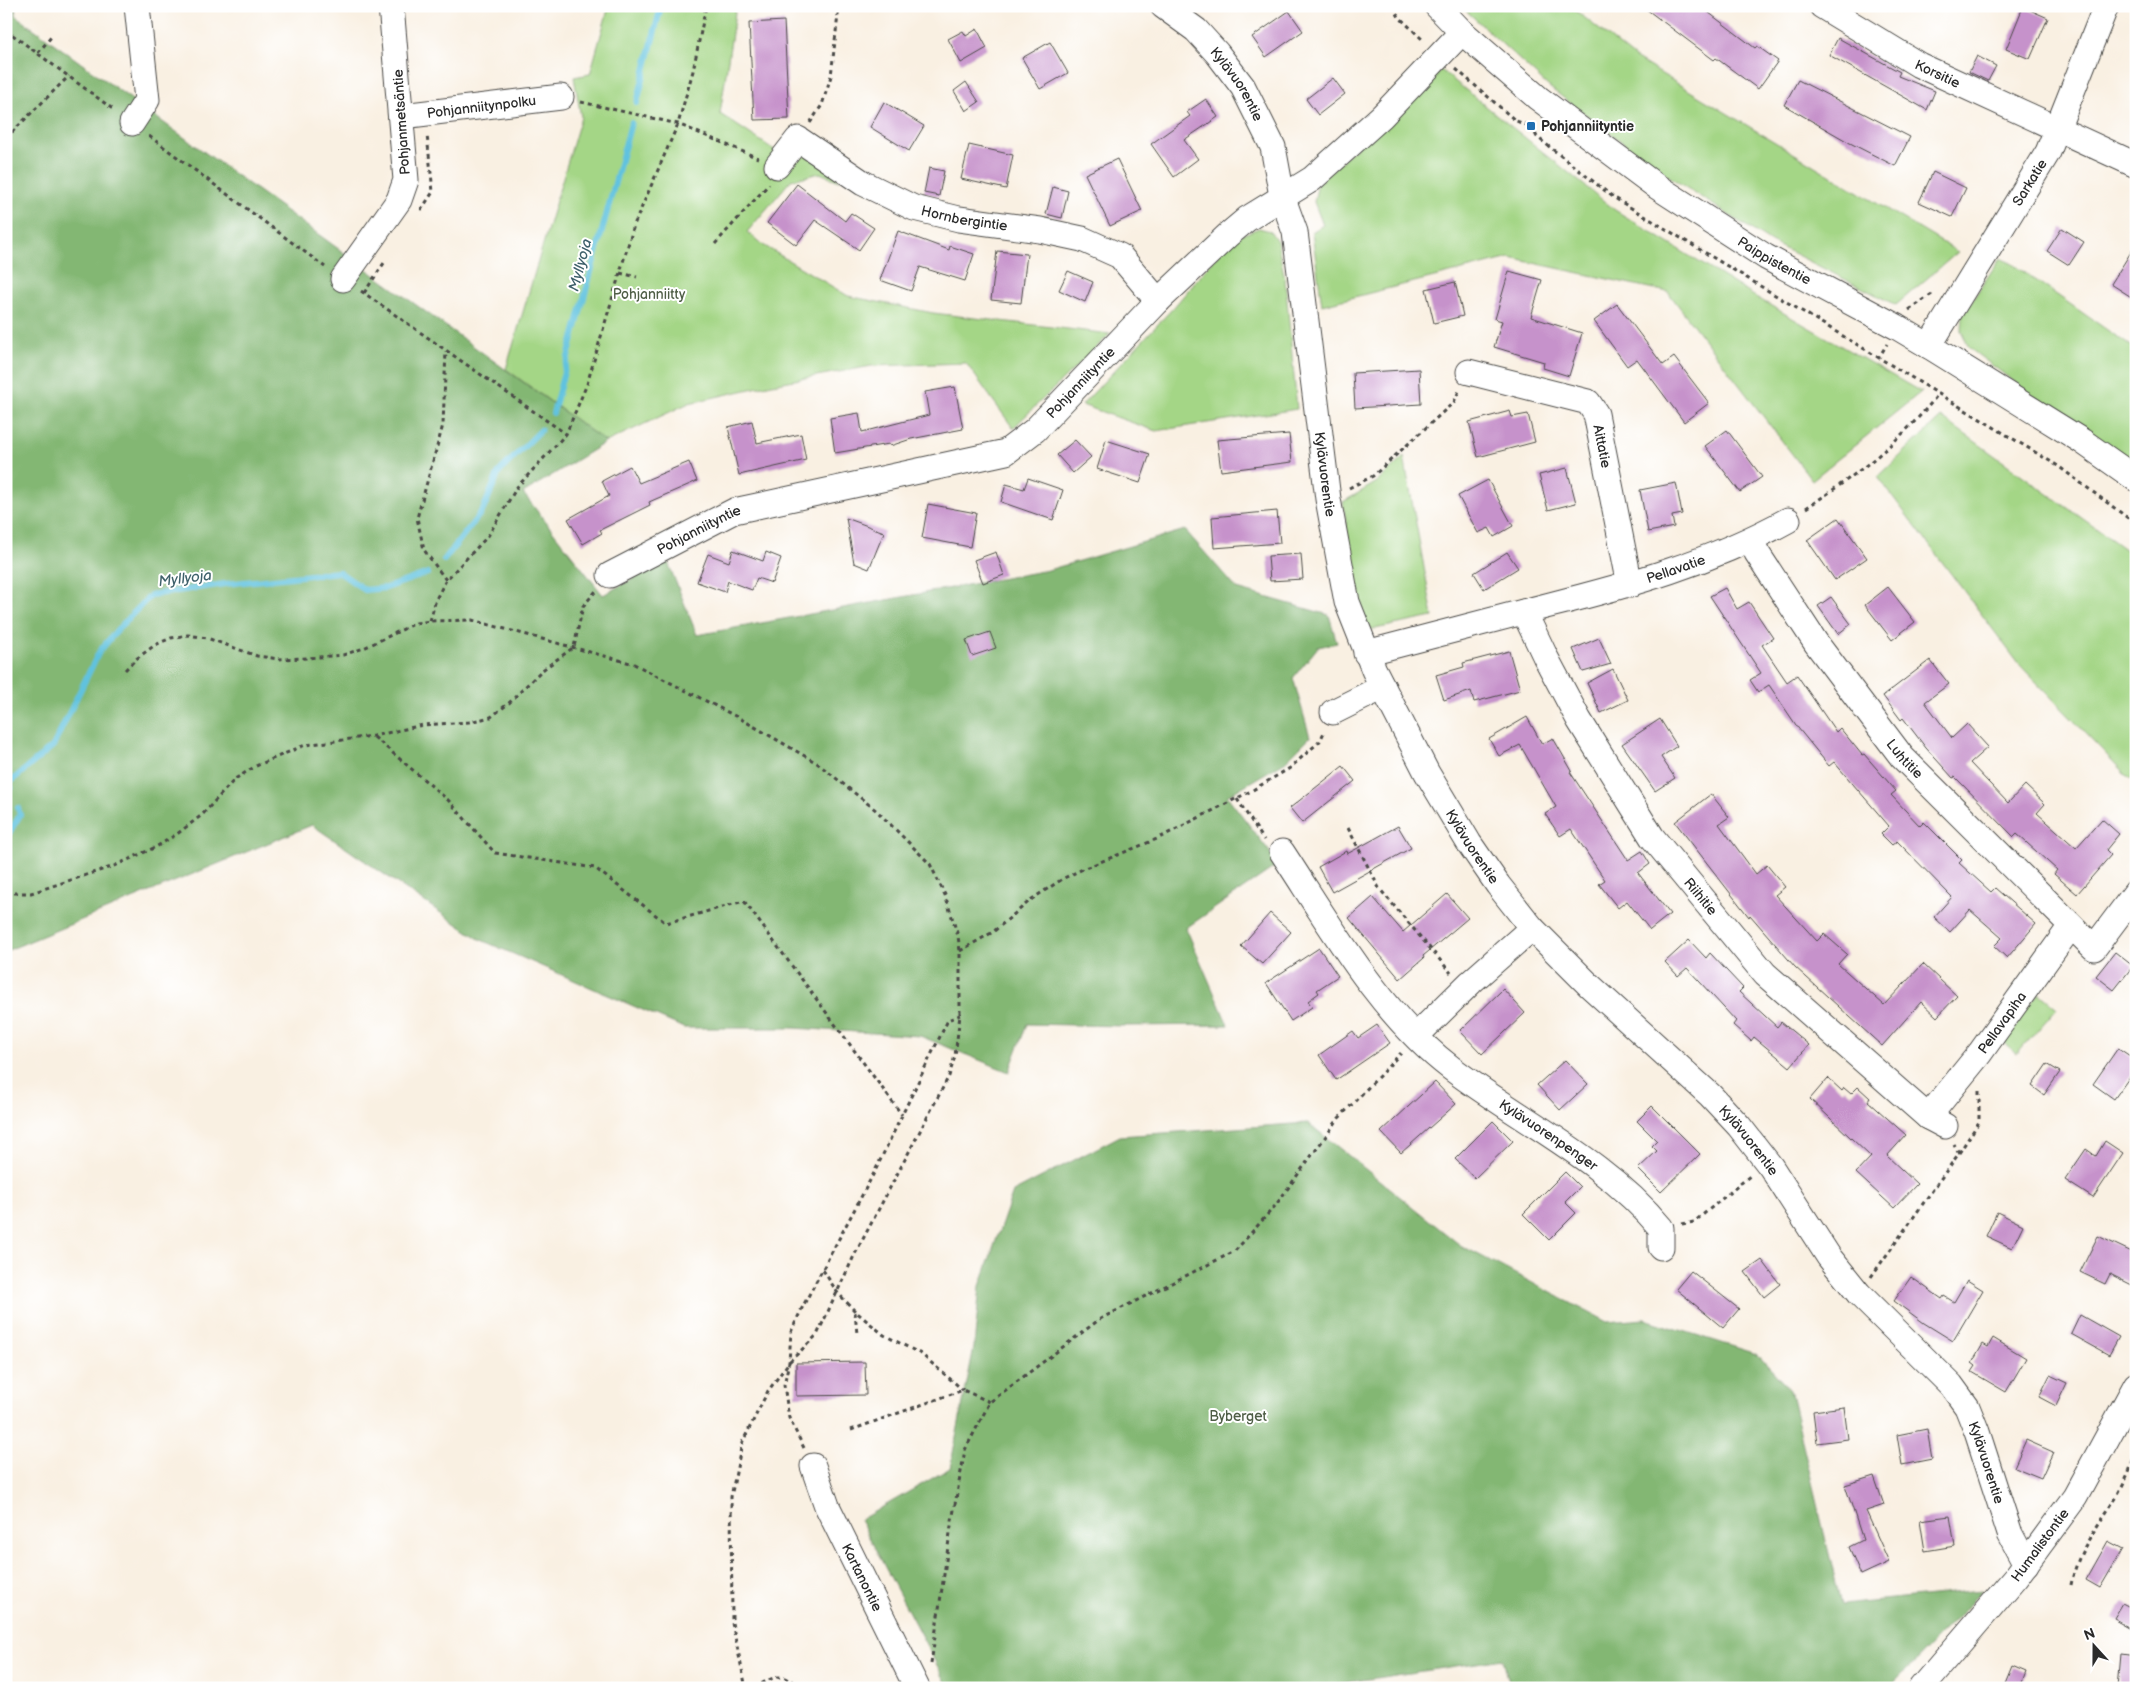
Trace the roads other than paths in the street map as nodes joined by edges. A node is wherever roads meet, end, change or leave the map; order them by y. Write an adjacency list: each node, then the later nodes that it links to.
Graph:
1 (137, 6): 10 (street)
2 (391, 6): 9 (street, Pohjanmetsäntie)
3 (1163, 6): 14 (street, Kylävuorentie)
4 (1437, 6): 7 (street, Paippistentie)
5 (1822, 6): 11 (street, Korsitie)
6 (2106, 6): 11 (street, Sarkatie)
7 (1462, 32): 14 (street, Pohjanniityntie); 17 (street, Paippistentie)
8 (561, 97): 9 (street, Pohjanniitynpolku)
9 (402, 116): 15 (street, Pohjanmetsäntie)
10 (132, 123)
11 (2058, 129): 12 (street, Korsitie); 17 (street, Sarkatie)
12 (2136, 165)
13 (777, 166): 16 (street, Hornbergintie)
14 (1282, 196): 16 (street, Pohjanniityntie); 25 (street, Kylävuorentie)
15 (343, 279)
16 (1158, 301): 22 (street, Pohjanniityntie)
17 (1929, 346): 19 (street, Paippistentie)
18 (1469, 372): 23 (street, Aittatie)
19 (2136, 479)
20 (1788, 520): 21 (street, Pellavatie)
21 (1751, 540): 23 (street, Pellavatie); 30 (street, Luhtitie)
22 (610, 575)
23 (1630, 584): 24 (street, Pellavatie)
24 (1524, 612): 25 (street, Pellavatie); 33 (street, Riihitie)
25 (1366, 653): 26 (street, Kylävuorentie)
26 (1383, 687): 27 (street); 31 (street, Kylävuorentie)
27 (1333, 712)
28 (1282, 852): 32 (street, Kylävuorenpenger)
29 (2136, 892): 30 (street, Luhtitie)
30 (2072, 926): 33 (street, Pellavapiha)
31 (1532, 928): 32 (street); 37 (street, Kylävuorentie)
32 (1416, 1036): 34 (street, Kylävuorenpenger)
33 (1937, 1122)
34 (1661, 1238)
35 (2136, 1385): 37 (street, Humalistontie)
36 (813, 1466): 38 (street, Kartanontie)
37 (2026, 1564): 39 (street, Humalistontie)
38 (917, 1688)
39 (1922, 1688)

